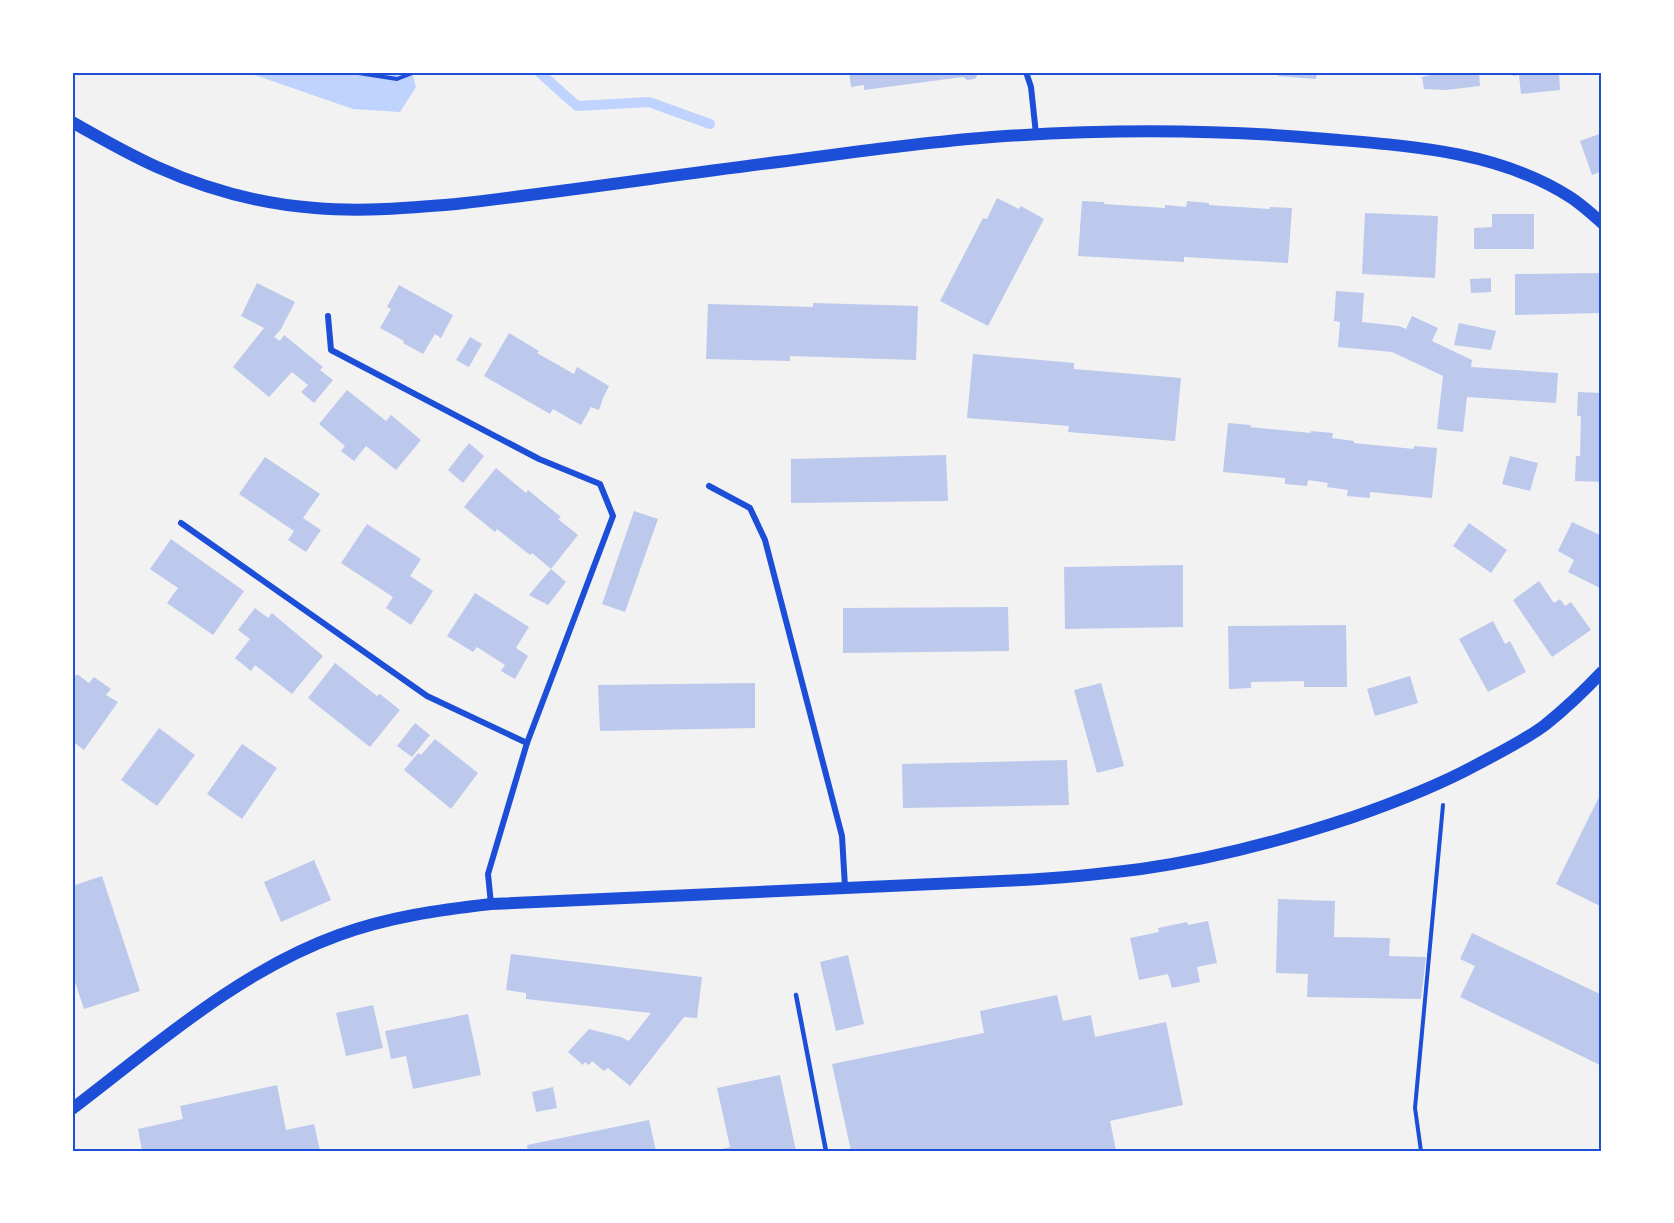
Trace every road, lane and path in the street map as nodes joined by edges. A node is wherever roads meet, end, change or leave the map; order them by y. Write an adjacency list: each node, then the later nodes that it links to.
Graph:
1 (352, 72): 2 (path)
2 (416, 72)
3 (1026, 72): 5 (street)
4 (72, 123): 5 (main road)
5 (1036, 134): 6 (main road)
6 (1602, 223)
7 (328, 316): 11 (street)
8 (709, 486): 13 (street)
9 (181, 523): 11 (street)
10 (1602, 672): 12 (main road)
11 (527, 743): 14 (street)
12 (1445, 782): 13 (main road); 18 (path)
13 (845, 888): 14 (main road)
14 (491, 904): 16 (main road)
15 (796, 995): 17 (lane)
16 (72, 1109)
17 (826, 1151)
18 (1421, 1151)

